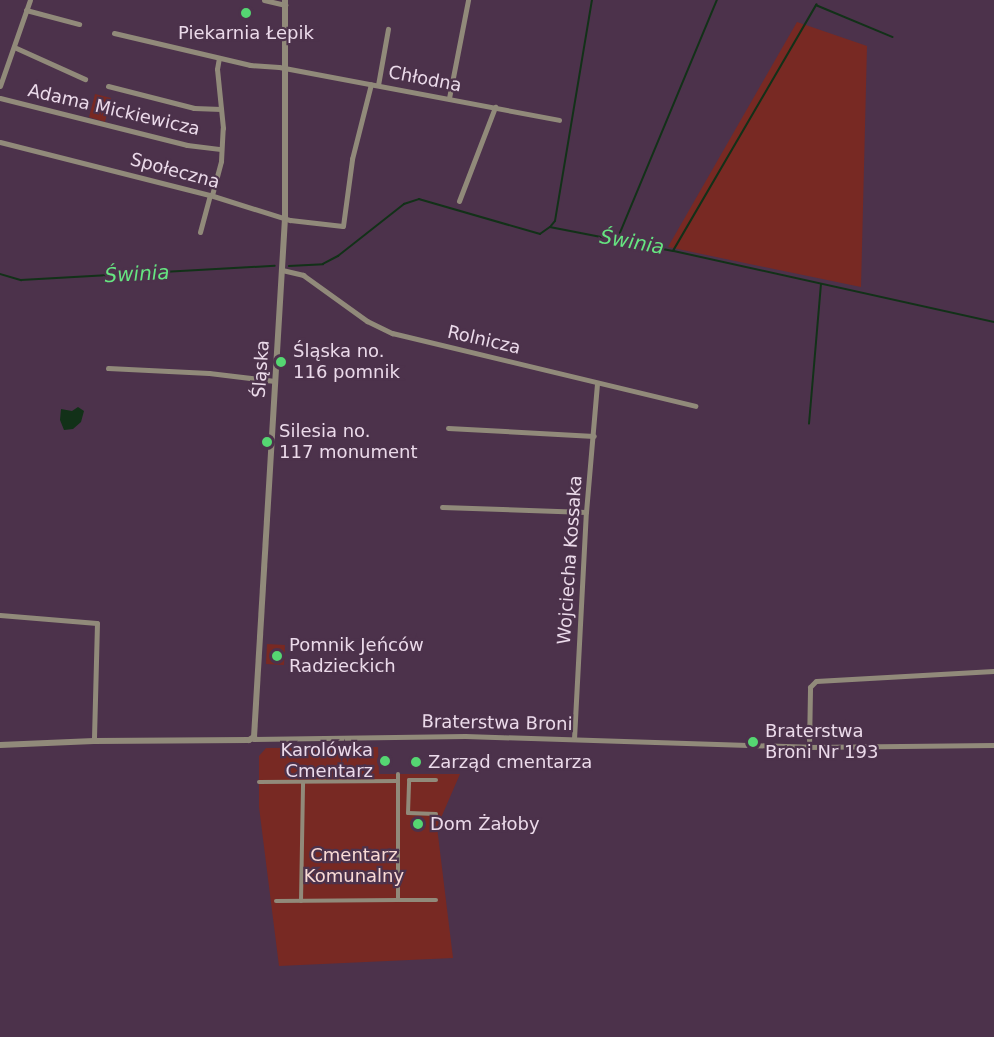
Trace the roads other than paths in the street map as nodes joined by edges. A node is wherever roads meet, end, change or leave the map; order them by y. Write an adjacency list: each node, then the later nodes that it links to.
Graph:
1 (30, 0): 5 (street)
2 (264, 0): 4 (street)
3 (468, 0): 18 (street)
4 (285, 3): 11 (street, Śląska)
5 (26, 10): 6 (street); 9 (street)
6 (79, 24)
7 (388, 29): 14 (street)
8 (114, 33): 10 (street, Chłodna)
9 (14, 47): 12 (street); 15 (street)
10 (219, 58): 11 (street, Chłodna); 20 (street)
11 (286, 68): 13 (street, Chłodna); 26 (street, Śląska)
12 (85, 80)
13 (371, 84): 14 (street, Chłodna); 26 (street, Społeczna)
14 (378, 85): 18 (street, Chłodna)
15 (0, 86)
16 (108, 86): 20 (street)
17 (0, 98): 23 (street, Adama Mickiewicza)
18 (449, 98): 19 (street, Chłodna)
19 (495, 107): 21 (street, Chłodna); 25 (street)
20 (221, 109): 23 (street)
21 (559, 120)
22 (0, 142): 24 (street, Społeczna)
23 (221, 149): 24 (street)
24 (211, 195): 26 (street, Społeczna); 27 (street)
25 (459, 201)
26 (285, 219): 28 (street, Śląska)
27 (200, 232)
28 (282, 270): 30 (street, Śląska); 31 (street, Rolnicza)
29 (108, 368): 30 (street)
30 (275, 381): 39 (street, Śląska)
31 (597, 382): 32 (street, Rolnicza); 34 (street, Wojciecha Kossaka)
32 (695, 406)
33 (448, 428): 34 (street)
34 (594, 436): 36 (street, Wojciecha Kossaka)
35 (442, 507): 36 (street)
36 (586, 512): 40 (street, Wojciecha Kossaka)
37 (0, 615): 41 (street)
38 (994, 671): 44 (street)
39 (253, 739): 40 (street, Braterstwa Broni); 41 (street, Braterstwa Broni)
40 (574, 739): 44 (street, Braterstwa Broni)
41 (93, 741): 42 (street, Braterstwa Broni)
42 (0, 745)
43 (994, 746): 44 (street, Braterstwa Broni)
44 (809, 747)
45 (398, 778): 46 (street); 48 (street); 51 (street)
46 (408, 780): 47 (street); 50 (street)
47 (436, 780)
48 (303, 781): 49 (street); 56 (street)
49 (259, 782)
50 (408, 813): 51 (street); 52 (street)
51 (398, 814): 53 (street)
52 (436, 814)
53 (398, 900): 54 (street); 56 (street)
54 (436, 900)
55 (276, 901): 56 (street)
56 (301, 901)

